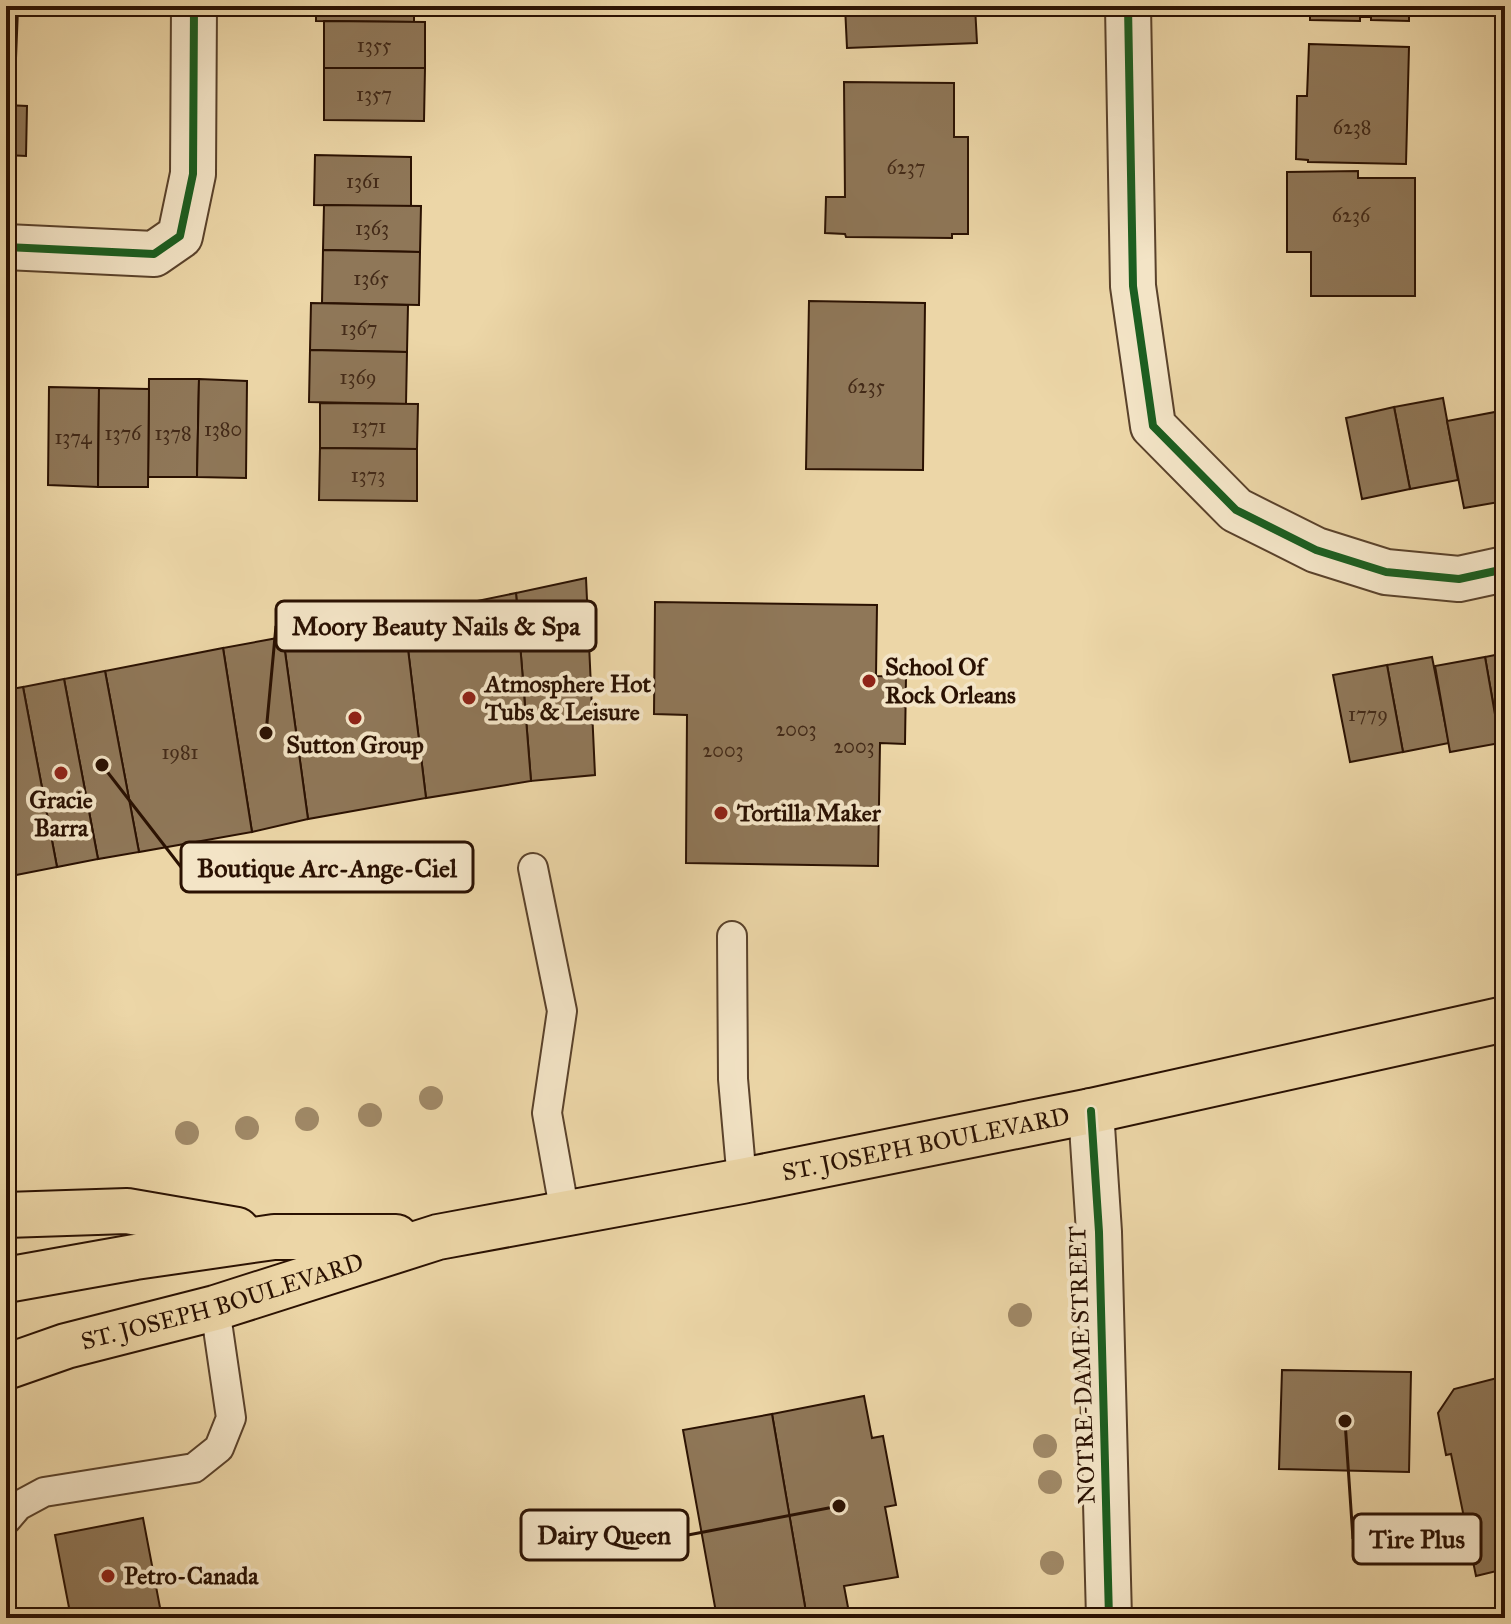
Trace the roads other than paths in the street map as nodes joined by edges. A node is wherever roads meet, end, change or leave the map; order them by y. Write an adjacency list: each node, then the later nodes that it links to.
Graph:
1 (194, 6): 3 (street)
2 (1128, 6): 4 (street)
3 (6, 247)
4 (1505, 569)
5 (533, 868): 10 (lane)
6 (732, 936): 9 (lane)
7 (1505, 1019): 8 (main road, ST. JOSEPH BOULEVARD)
8 (1091, 1111): 9 (main road, ST. JOSEPH BOULEVARD); 18 (street, NOTRE-DAME STREET)
9 (742, 1181): 10 (main road, ST. JOSEPH BOULEVARD)
10 (565, 1214): 13 (main road, ST. JOSEPH BOULEVARD)
11 (6, 1215): 12 (main road)
12 (274, 1237): 13 (main road, ST. JOSEPH BOULEVARD); 14 (main road, ST. JOSEPH BOULEVARD)
13 (438, 1237): 15 (main road, ST. JOSEPH BOULEVARD)
14 (6, 1280)
15 (215, 1308): 16 (main road, ST. JOSEPH BOULEVARD); 17 (lane)
16 (6, 1367)
17 (6, 1520)
18 (1109, 1618)

